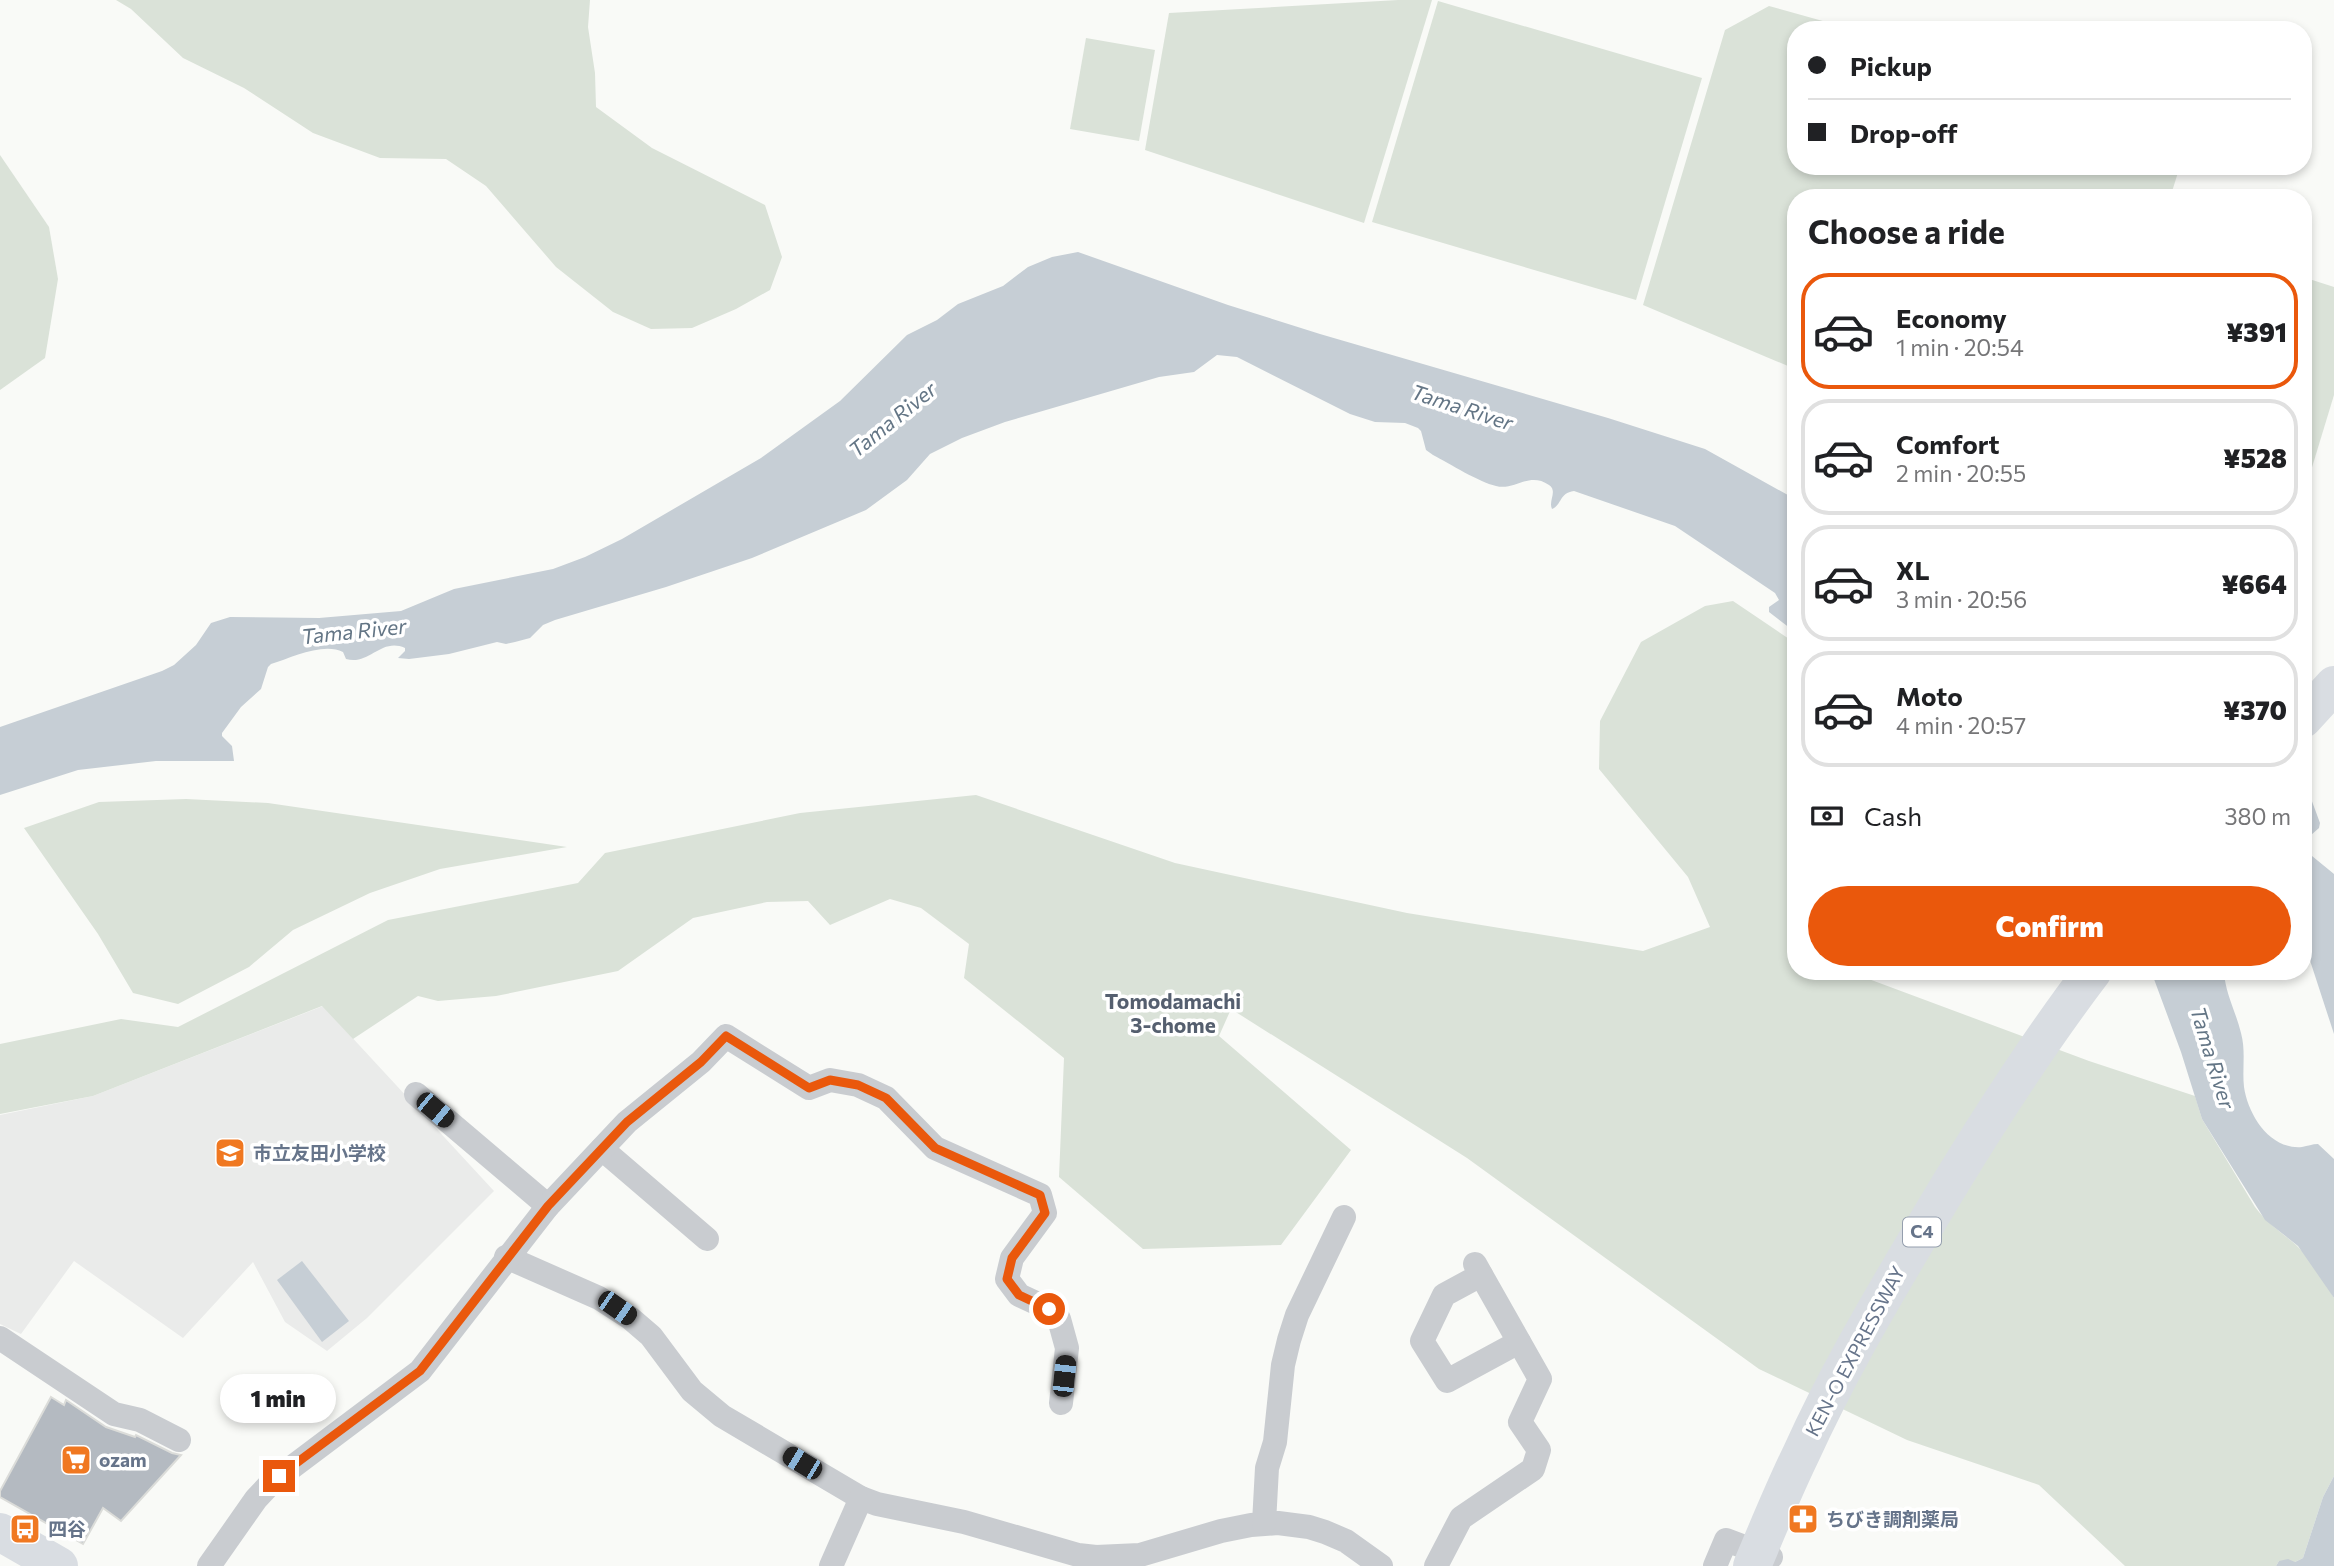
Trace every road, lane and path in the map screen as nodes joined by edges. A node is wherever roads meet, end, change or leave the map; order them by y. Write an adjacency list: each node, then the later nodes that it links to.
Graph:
1 (2334, 668): 3 (highway)
2 (2334, 685): 4 (highway)
3 (2312, 691)
4 (2312, 709)
5 (2069, 980): 27 (highway, KEN-O EXPRESSWAY / C4)
6 (2086, 980): 28 (highway, KEN-O EXPRESSWAY / C4)
7 (416, 1094): 9 (street)
8 (602, 1149): 9 (street); 11 (street); 15 (street)
9 (548, 1206): 12 (street)
10 (1344, 1217): 19 (street)
11 (707, 1238)
12 (506, 1257): 18 (street); 22 (street)
13 (0, 1338): 16 (street)
14 (1519, 1342): 14 (street); 25 (street)
15 (1061, 1403)
16 (179, 1440)
17 (1805, 1486): 26 (street)
18 (861, 1498): 19 (street); 23 (street)
19 (1264, 1523): 24 (street)
20 (0, 1532): 21 (highway)
21 (59, 1566)
22 (209, 1566)
23 (831, 1566)
24 (1381, 1566)
25 (1436, 1566)
26 (1715, 1566)
27 (1738, 1566)
28 (1752, 1566)

